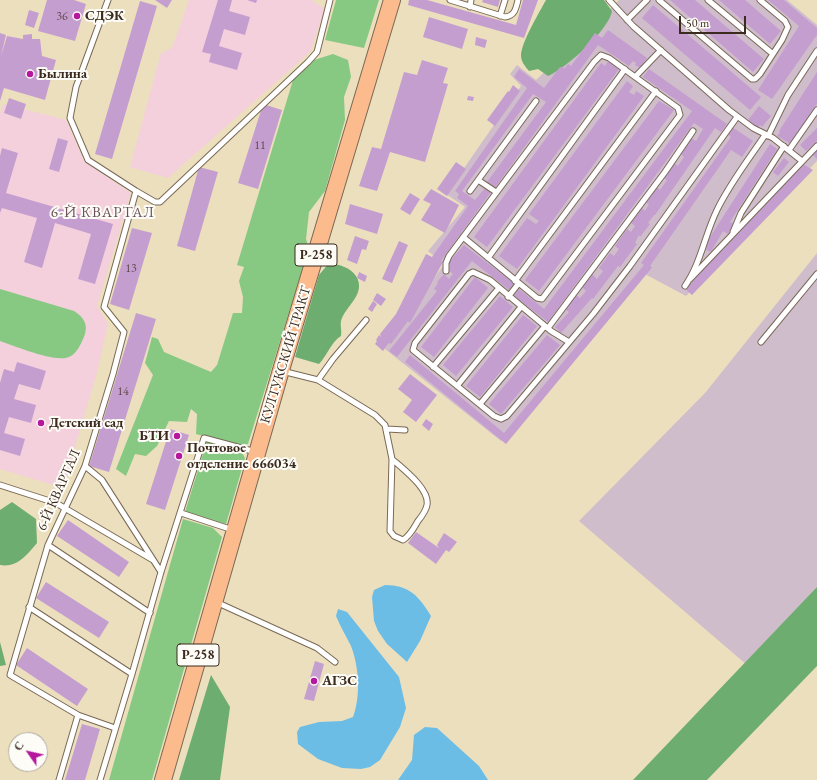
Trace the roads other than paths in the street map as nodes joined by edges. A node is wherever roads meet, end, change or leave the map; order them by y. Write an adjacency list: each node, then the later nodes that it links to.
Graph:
1 (108, 0): 32 (lane)
2 (330, 0): 32 (lane)
3 (392, 0): 51 (main road, КУЛТУКСКИЙ ТРАКТ / Р-258)
4 (450, 0): 13 (lane)
5 (472, 0): 13 (lane)
6 (505, 0): 14 (lane)
7 (518, 0): 14 (lane)
8 (609, 0): 15 (lane)
9 (646, 0): 15 (lane)
10 (659, 0): 18 (lane)
11 (708, 0): 18 (lane)
12 (760, 0): 18 (lane)
13 (470, 7): 14 (lane)
14 (500, 16)
15 (627, 20): 16 (lane)
16 (661, 50): 20 (lane); 24 (lane)
17 (817, 51): 26 (lane)
18 (773, 54)
19 (625, 69): 20 (lane); 34 (lane); 37 (lane)
20 (636, 76): 21 (lane)
21 (656, 91): 41 (lane); 41 (lane)
22 (536, 101): 31 (lane)
23 (817, 110): 29 (lane)
24 (737, 116): 26 (lane); 48 (lane)
25 (693, 131): 47 (lane)
26 (767, 136): 27 (lane); 40 (lane)
27 (784, 146): 29 (lane); 35 (lane)
28 (817, 146): 30 (lane)
29 (789, 150): 30 (lane)
30 (802, 161): 35 (lane)
31 (478, 180): 33 (lane); 34 (lane)
32 (136, 191): 59 (lane, 6-Й КВАРТАЛ)
33 (470, 191)
34 (496, 192): 36 (lane)
35 (732, 235): 40 (lane)
36 (463, 237): 37 (lane); 38 (lane)
37 (488, 258): 41 (lane)
38 (446, 271)
39 (817, 274): 49 (lane)
40 (690, 279): 42 (lane)
41 (517, 282): 44 (lane)
42 (685, 286)
43 (498, 289): 44 (lane); 50 (lane); 50 (lane)
44 (508, 297): 45 (lane)
45 (521, 307): 47 (lane); 53 (lane)
46 (366, 320): 52 (lane)
47 (546, 327): 48 (lane); 54 (lane)
48 (569, 342): 54 (lane)
49 (761, 342)
50 (433, 367): 53 (lane)
51 (281, 370): 52 (lane); 57 (main road, КУЛТУКСКИЙ ТРАКТ / Р-258)
52 (318, 380): 55 (lane)
53 (457, 386): 54 (lane)
54 (480, 404)
55 (387, 429): 56 (lane); 58 (lane)
56 (405, 430)
57 (257, 453): 62 (lane); 63 (main road, КУЛТУКСКИЙ ТРАКТ / Р-258)
58 (392, 459): 58 (lane)
59 (85, 466): 61 (lane, 6-Й КВАРТАЛ); 65 (lane)
60 (0, 485): 61 (lane)
61 (67, 509): 64 (lane, 6-Й КВАРТАЛ); 65 (lane)
62 (181, 513): 63 (lane); 66 (lane)
63 (235, 531): 67 (main road, КУЛТУКСКИЙ ТРАКТ / Р-258)
64 (48, 546): 68 (lane, 6-Й КВАРТАЛ); 69 (lane)
65 (153, 560): 66 (lane)
66 (160, 572): 69 (lane)
67 (214, 600): 70 (lane); 76 (main road, КУЛТУКСКИЙ ТРАКТ / Р-258)
68 (30, 607): 71 (lane); 72 (lane, 6-Й КВАРТАЛ)
69 (150, 613): 71 (lane)
70 (335, 662)
71 (132, 674): 73 (lane)
72 (78, 715): 73 (lane); 74 (lane)
73 (115, 728): 75 (lane)
74 (60, 780)
75 (100, 780)
76 (163, 780)

